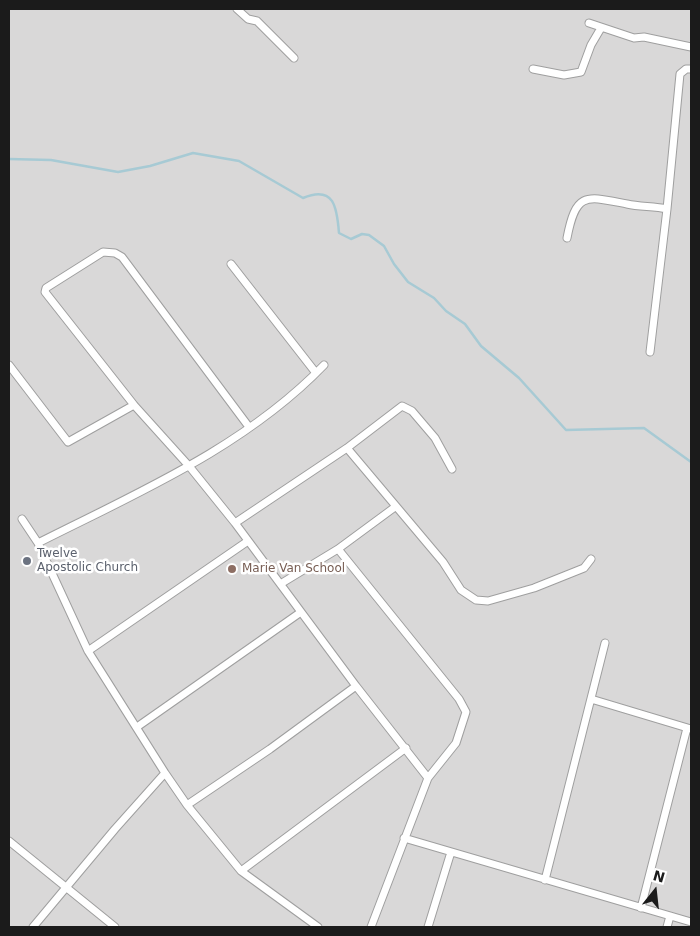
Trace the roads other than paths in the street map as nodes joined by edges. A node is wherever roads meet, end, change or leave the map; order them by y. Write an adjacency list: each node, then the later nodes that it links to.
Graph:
1 (237, 9): 5 (street)
2 (590, 23): 3 (street)
3 (601, 28): 4 (street); 6 (street)
4 (691, 46)
5 (294, 58)
6 (533, 69)
7 (691, 69): 8 (street)
8 (667, 208): 9 (street); 11 (street)
9 (568, 238)
10 (231, 264): 14 (street)
11 (650, 352)
12 (9, 365): 15 (street)
13 (324, 365): 14 (street)
14 (316, 373): 16 (street)
15 (134, 405): 16 (street); 18 (street)
16 (249, 427): 18 (street)
17 (347, 448): 19 (street); 20 (street); 22 (street)
18 (189, 466): 22 (street); 24 (street)
19 (452, 469)
20 (395, 508): 25 (street); 26 (street)
21 (22, 518): 24 (street)
22 (236, 523): 23 (street)
23 (248, 541): 27 (street); 30 (street)
24 (38, 543): 30 (street)
25 (338, 549): 27 (street); 37 (street)
26 (592, 558)
27 (282, 583): 28 (street)
28 (301, 612): 31 (street); 33 (street)
29 (605, 643): 32 (street)
30 (88, 651): 33 (street)
31 (356, 686): 35 (street); 38 (street)
32 (591, 699): 34 (street); 43 (street)
33 (137, 728): 36 (street)
34 (689, 729): 45 (street)
35 (406, 748): 37 (street); 42 (street)
36 (164, 773): 38 (street); 44 (street)
37 (428, 778): 39 (street)
38 (187, 805): 42 (street)
39 (404, 838): 41 (street); 51 (street)
40 (9, 840): 44 (street)
41 (451, 852): 43 (street); 52 (street)
42 (241, 871): 50 (street)
43 (545, 880): 45 (street)
44 (66, 888): 48 (street); 49 (street)
45 (641, 908): 46 (street)
46 (670, 916): 47 (street); 53 (street)
47 (691, 922)
48 (33, 927)
49 (115, 927)
50 (318, 927)
51 (371, 927)
52 (428, 927)
53 (667, 927)

